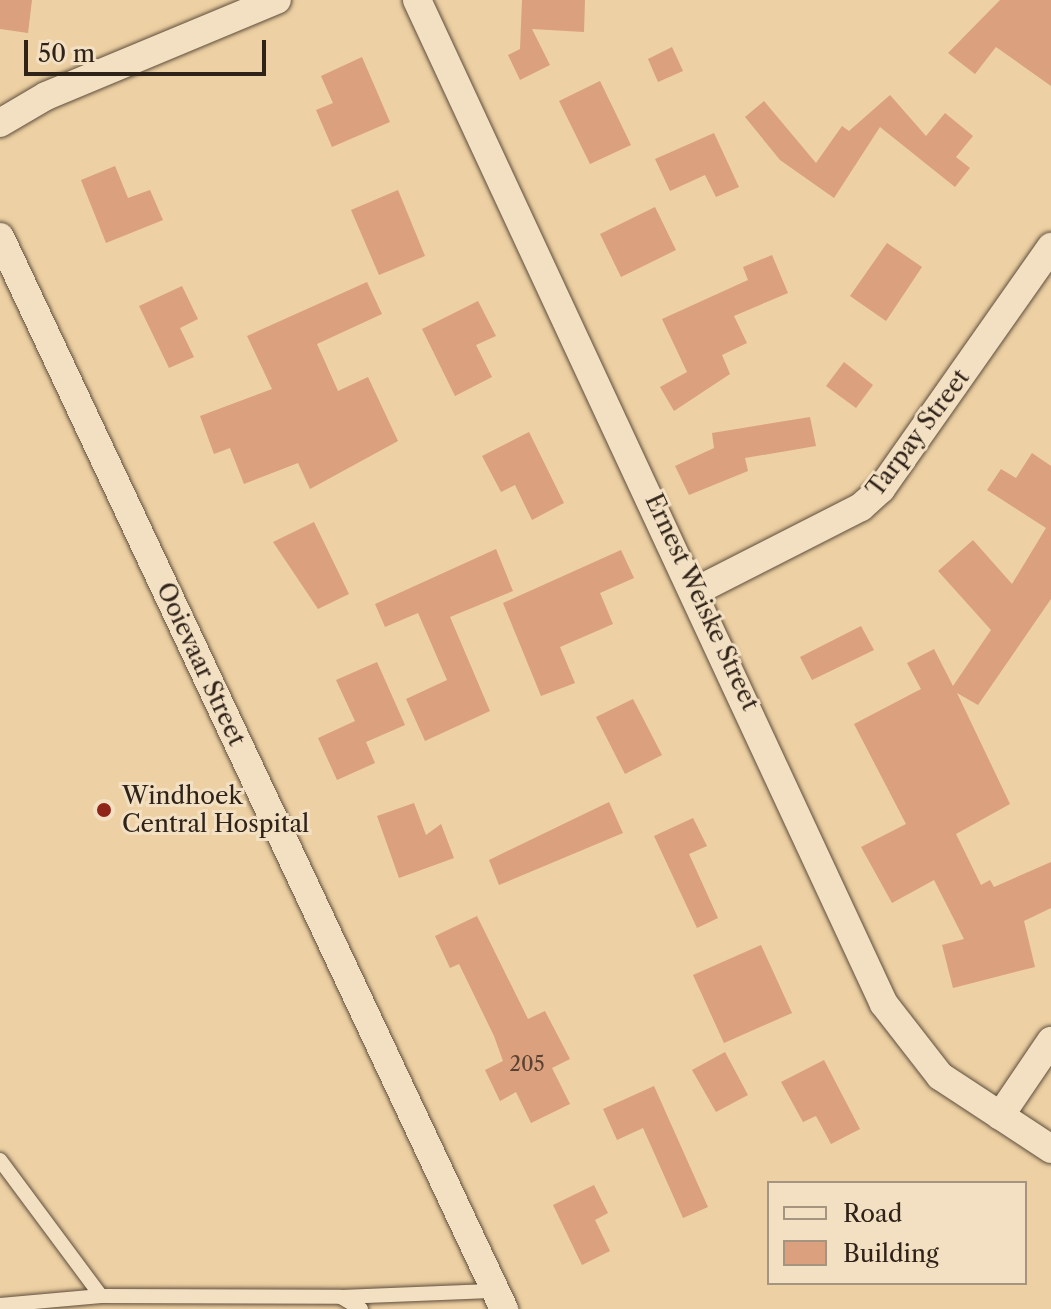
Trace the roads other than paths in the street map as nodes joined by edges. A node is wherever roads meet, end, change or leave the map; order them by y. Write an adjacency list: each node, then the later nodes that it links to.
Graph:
1 (277, 0): 3 (street)
2 (417, 0): 6 (street, Ernest Weiske Street)
3 (7, 117)
4 (0, 237): 13 (street, Ooievaar Street)
5 (1051, 247): 6 (street, Tarpay Street)
6 (698, 590): 8 (street, Ernest Weiske Street)
7 (1051, 1041): 8 (street)
8 (1000, 1116): 9 (street, Ernest Weiske Street)
9 (1051, 1149)
10 (0, 1160): 11 (lane)
11 (101, 1296): 12 (lane); 14 (lane)
12 (341, 1297): 13 (lane); 15 (lane)
13 (498, 1300)
14 (0, 1305)
15 (361, 1309)

